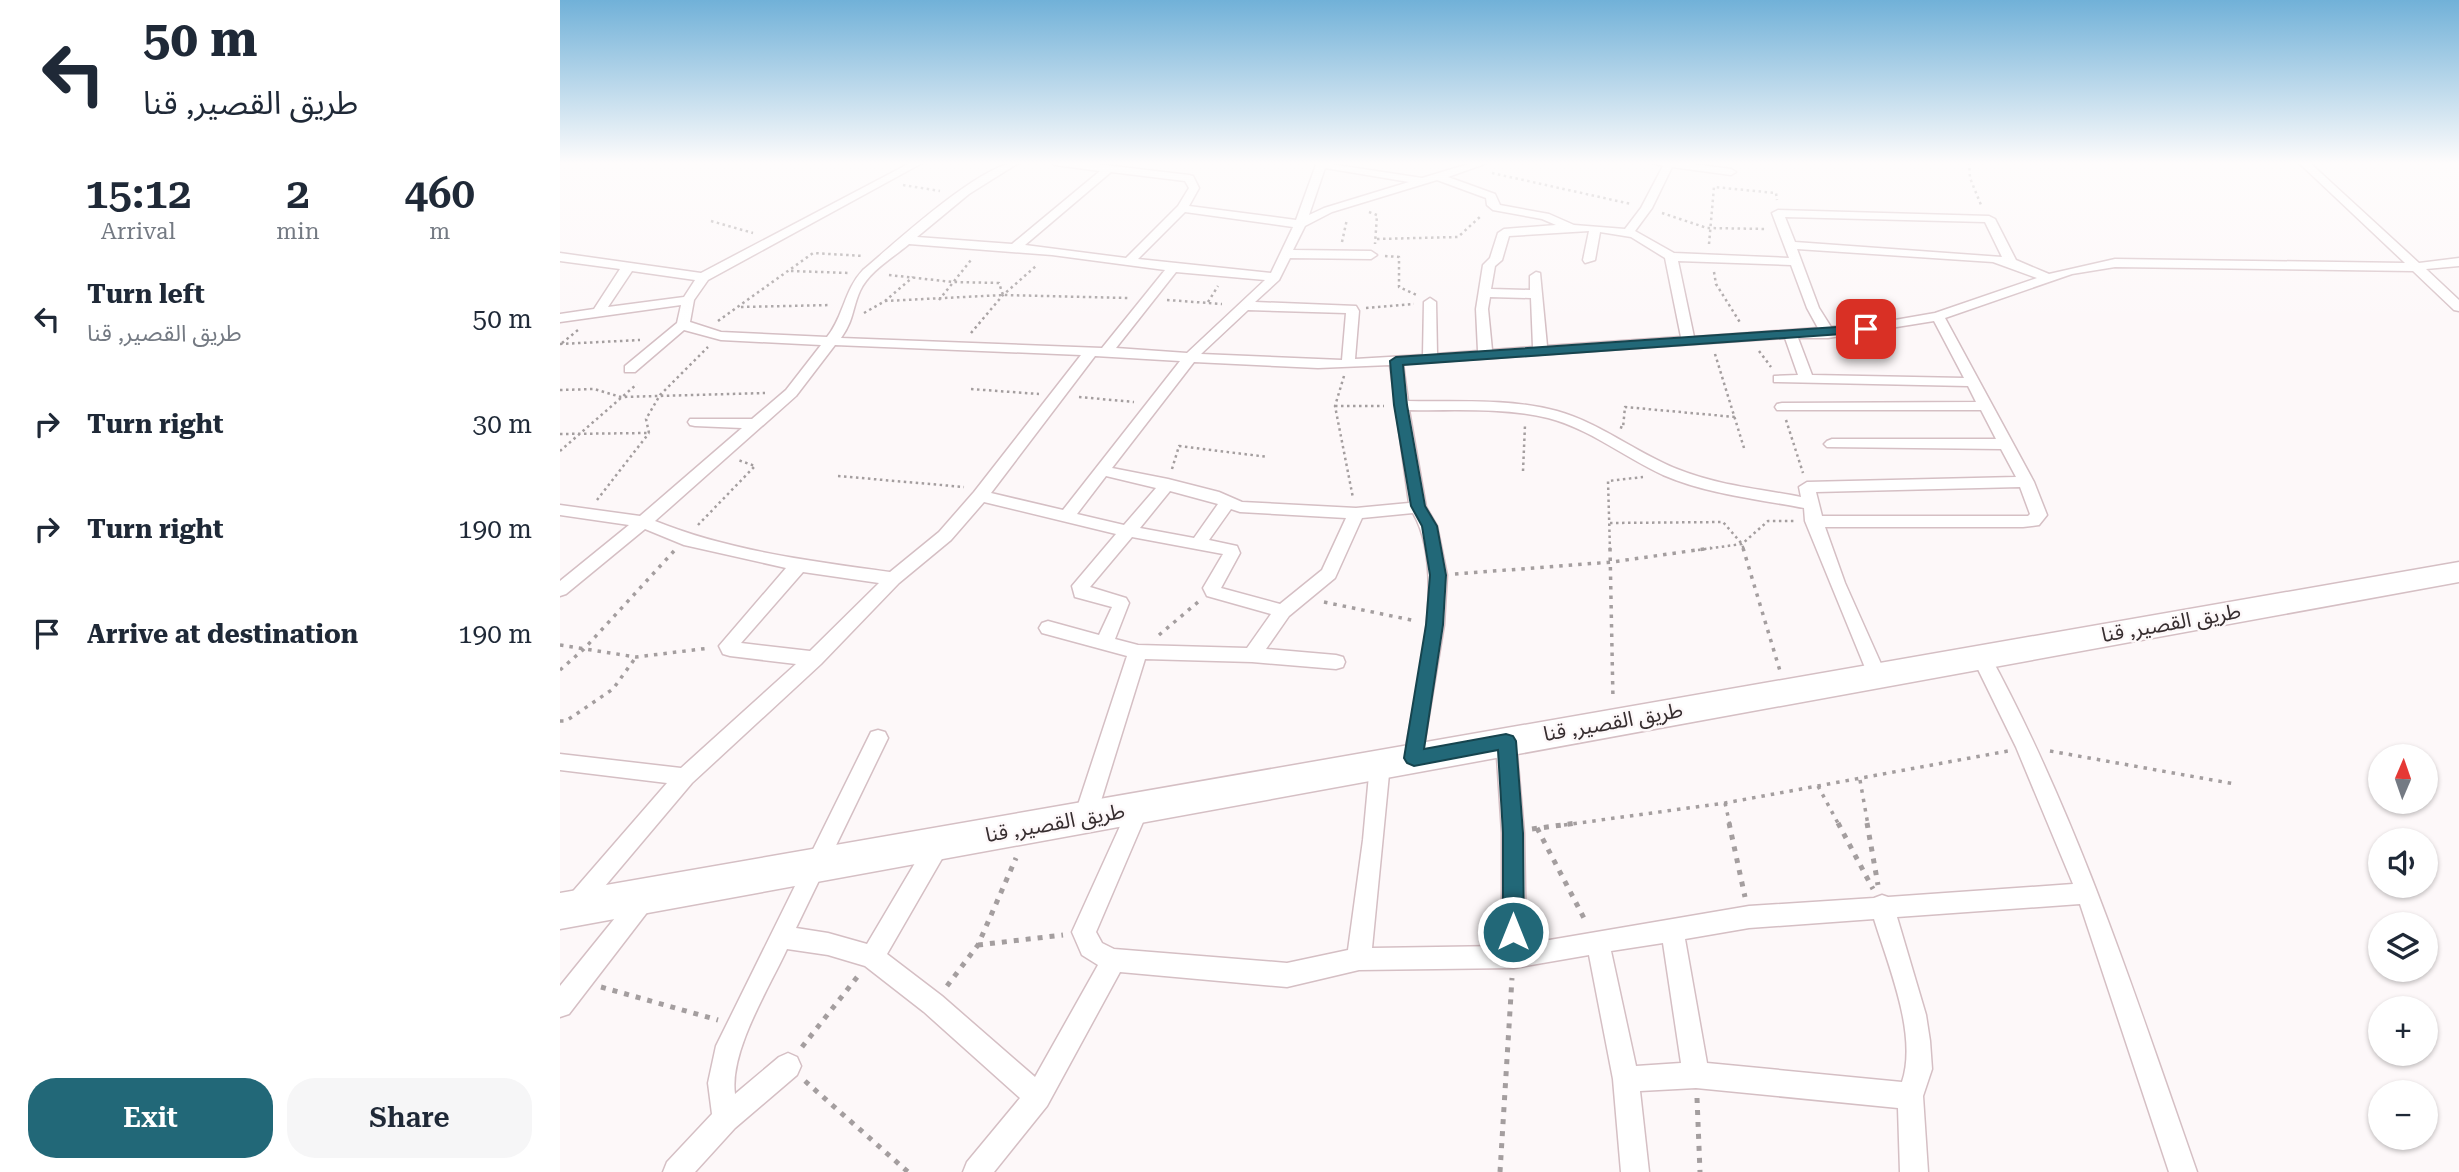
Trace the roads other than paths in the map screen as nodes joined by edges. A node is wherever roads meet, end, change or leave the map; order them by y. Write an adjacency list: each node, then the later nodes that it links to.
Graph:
1 (813, 217): 33 (street)
2 (934, 217): 17 (street)
3 (1052, 217): 19 (street)
4 (1173, 217): 25 (street)
5 (1246, 217): 13 (street)
6 (1303, 217): 13 (street)
7 (1316, 217): 13 (street)
8 (1547, 217): 14 (street)
9 (1640, 217): 16 (street)
10 (1779, 217): 18 (street)
11 (1908, 217): 26 (street)
12 (2361, 217): 30 (street)
13 (1300, 224): 20 (street)
14 (1570, 227): 15 (street); 36 (street)
15 (1595, 230): 16 (street); 24 (street)
16 (1628, 233): 23 (street)
17 (905, 240): 19 (street); 48 (street)
18 (1788, 244): 26 (street); 27 (street)
19 (1014, 249): 25 (street)
20 (1286, 254): 21 (street); 34 (street)
21 (1371, 255)
22 (560, 257): 29 (street)
23 (1671, 257): 27 (street); 49 (street)
24 (1589, 260)
25 (1130, 261): 31 (street)
26 (2010, 261): 35 (street)
27 (1797, 262): 46 (street)
28 (2459, 262): 30 (street)
29 (628, 267): 33 (street); 42 (street)
30 (2415, 267): 35 (street); 41 (street)
31 (1172, 268): 34 (street); 51 (street)
32 (1536, 276): 37 (street)
33 (703, 277): 38 (street)
34 (1275, 277): 40 (street)
35 (2050, 279): 43 (street)
36 (1485, 293): 37 (street); 52 (street)
37 (1537, 293): 50 (street)
38 (688, 300): 42 (street); 45 (street)
39 (1430, 302): 54 (street)
40 (1246, 306): 53 (street); 56 (street)
41 (2459, 307)
42 (598, 313): 44 (street)
43 (1938, 316): 46 (street); 60 (street)
44 (560, 318)
45 (683, 324): 48 (street); 57 (street)
46 (1828, 334): 47 (street)
47 (1791, 336): 49 (street); 58 (street)
48 (833, 341): 51 (street); 65 (street)
49 (1688, 341): 50 (street)
50 (1540, 351): 52 (street)
51 (1098, 352): 53 (street); 71 (street)
52 (1485, 354): 54 (street)
53 (1190, 357): 56 (street); 68 (street)
54 (1430, 358): 55 (street)
55 (1396, 361): 56 (street); 61 (street)
56 (1348, 364)
57 (630, 369)
58 (1806, 378): 59 (street); 60 (street)
59 (1779, 379)
60 (1973, 382): 62 (street)
61 (1401, 405): 73 (street); 75 (street)
62 (1987, 406): 63 (street); 67 (street)
63 (1782, 407)
64 (695, 422): 65 (street)
65 (757, 424): 78 (street)
66 (1832, 443): 67 (street)
67 (2006, 444): 69 (street)
68 (1104, 471): 70 (street); 77 (street)
69 (2026, 482): 75 (street); 75 (street)
70 (1168, 484): 72 (street); 79 (street)
71 (983, 493): 77 (street); 83 (street)
72 (1228, 502): 76 (street); 80 (street)
73 (1418, 506): 76 (street); 96 (street)
74 (560, 510): 78 (street)
75 (1812, 512): 93 (street)
76 (1356, 513): 85 (street)
77 (1067, 516): 79 (street)
78 (643, 522): 81 (street); 84 (street)
79 (1127, 531): 80 (street); 87 (street)
80 (1198, 544): 85 (street)
81 (799, 565): 83 (street); 91 (street)
82 (2459, 572): 90 (highway, طريق القصير, قنا)
83 (893, 579): 91 (street)
84 (560, 590)
85 (1283, 611): 89 (street)
86 (1048, 628): 87 (street)
87 (1104, 643): 88 (street)
88 (1138, 652): 89 (street); 101 (street)
89 (1252, 655): 92 (street)
90 (1981, 657): 93 (highway, طريق القصير, قنا); 104 (street)
91 (814, 659): 99 (street)
92 (1336, 662)
93 (1877, 675): 95 (highway, طريق القصير, قنا)
94 (878, 738): 103 (street)
95 (1506, 741): 96 (highway, طريق القصير, قنا); 112 (street)
96 (1414, 758): 98 (highway, طريق القصير, قنا)
97 (560, 762): 99 (street)
98 (1380, 764): 100 (highway, طريق القصير, قنا); 113 (street)
99 (685, 777): 107 (street)
100 (1138, 808): 101 (highway, طريق القصير, قنا); 114 (street)
101 (1085, 817): 102 (highway, طريق القصير, قنا)
102 (939, 843): 103 (highway, طريق القصير, قنا); 111 (street)
103 (814, 866): 105 (highway, طريق القصير, قنا); 109 (street)
104 (2088, 893): 106 (street); 126 (street)
105 (646, 896): 107 (highway, طريق القصير, قنا); 115 (street)
106 (1882, 905): 108 (street); 119 (street)
107 (566, 910)
108 (1672, 929): 110 (street); 117 (street)
109 (780, 937): 111 (street); 121 (street)
110 (1598, 944): 112 (street); 118 (street)
111 (873, 957): 120 (street)
112 (1514, 957): 113 (street)
113 (1359, 958): 114 (street)
114 (1114, 960): 120 (street)
115 (560, 1005)
116 (788, 1066): 121 (street)
117 (1696, 1075): 118 (street); 119 (street)
118 (1626, 1079): 124 (street)
119 (1910, 1096): 125 (street)
120 (1038, 1097): 123 (street)
121 (726, 1119): 122 (street)
122 (685, 1170)
123 (977, 1172)
124 (1635, 1172)
125 (1914, 1172)
126 (2183, 1172)

